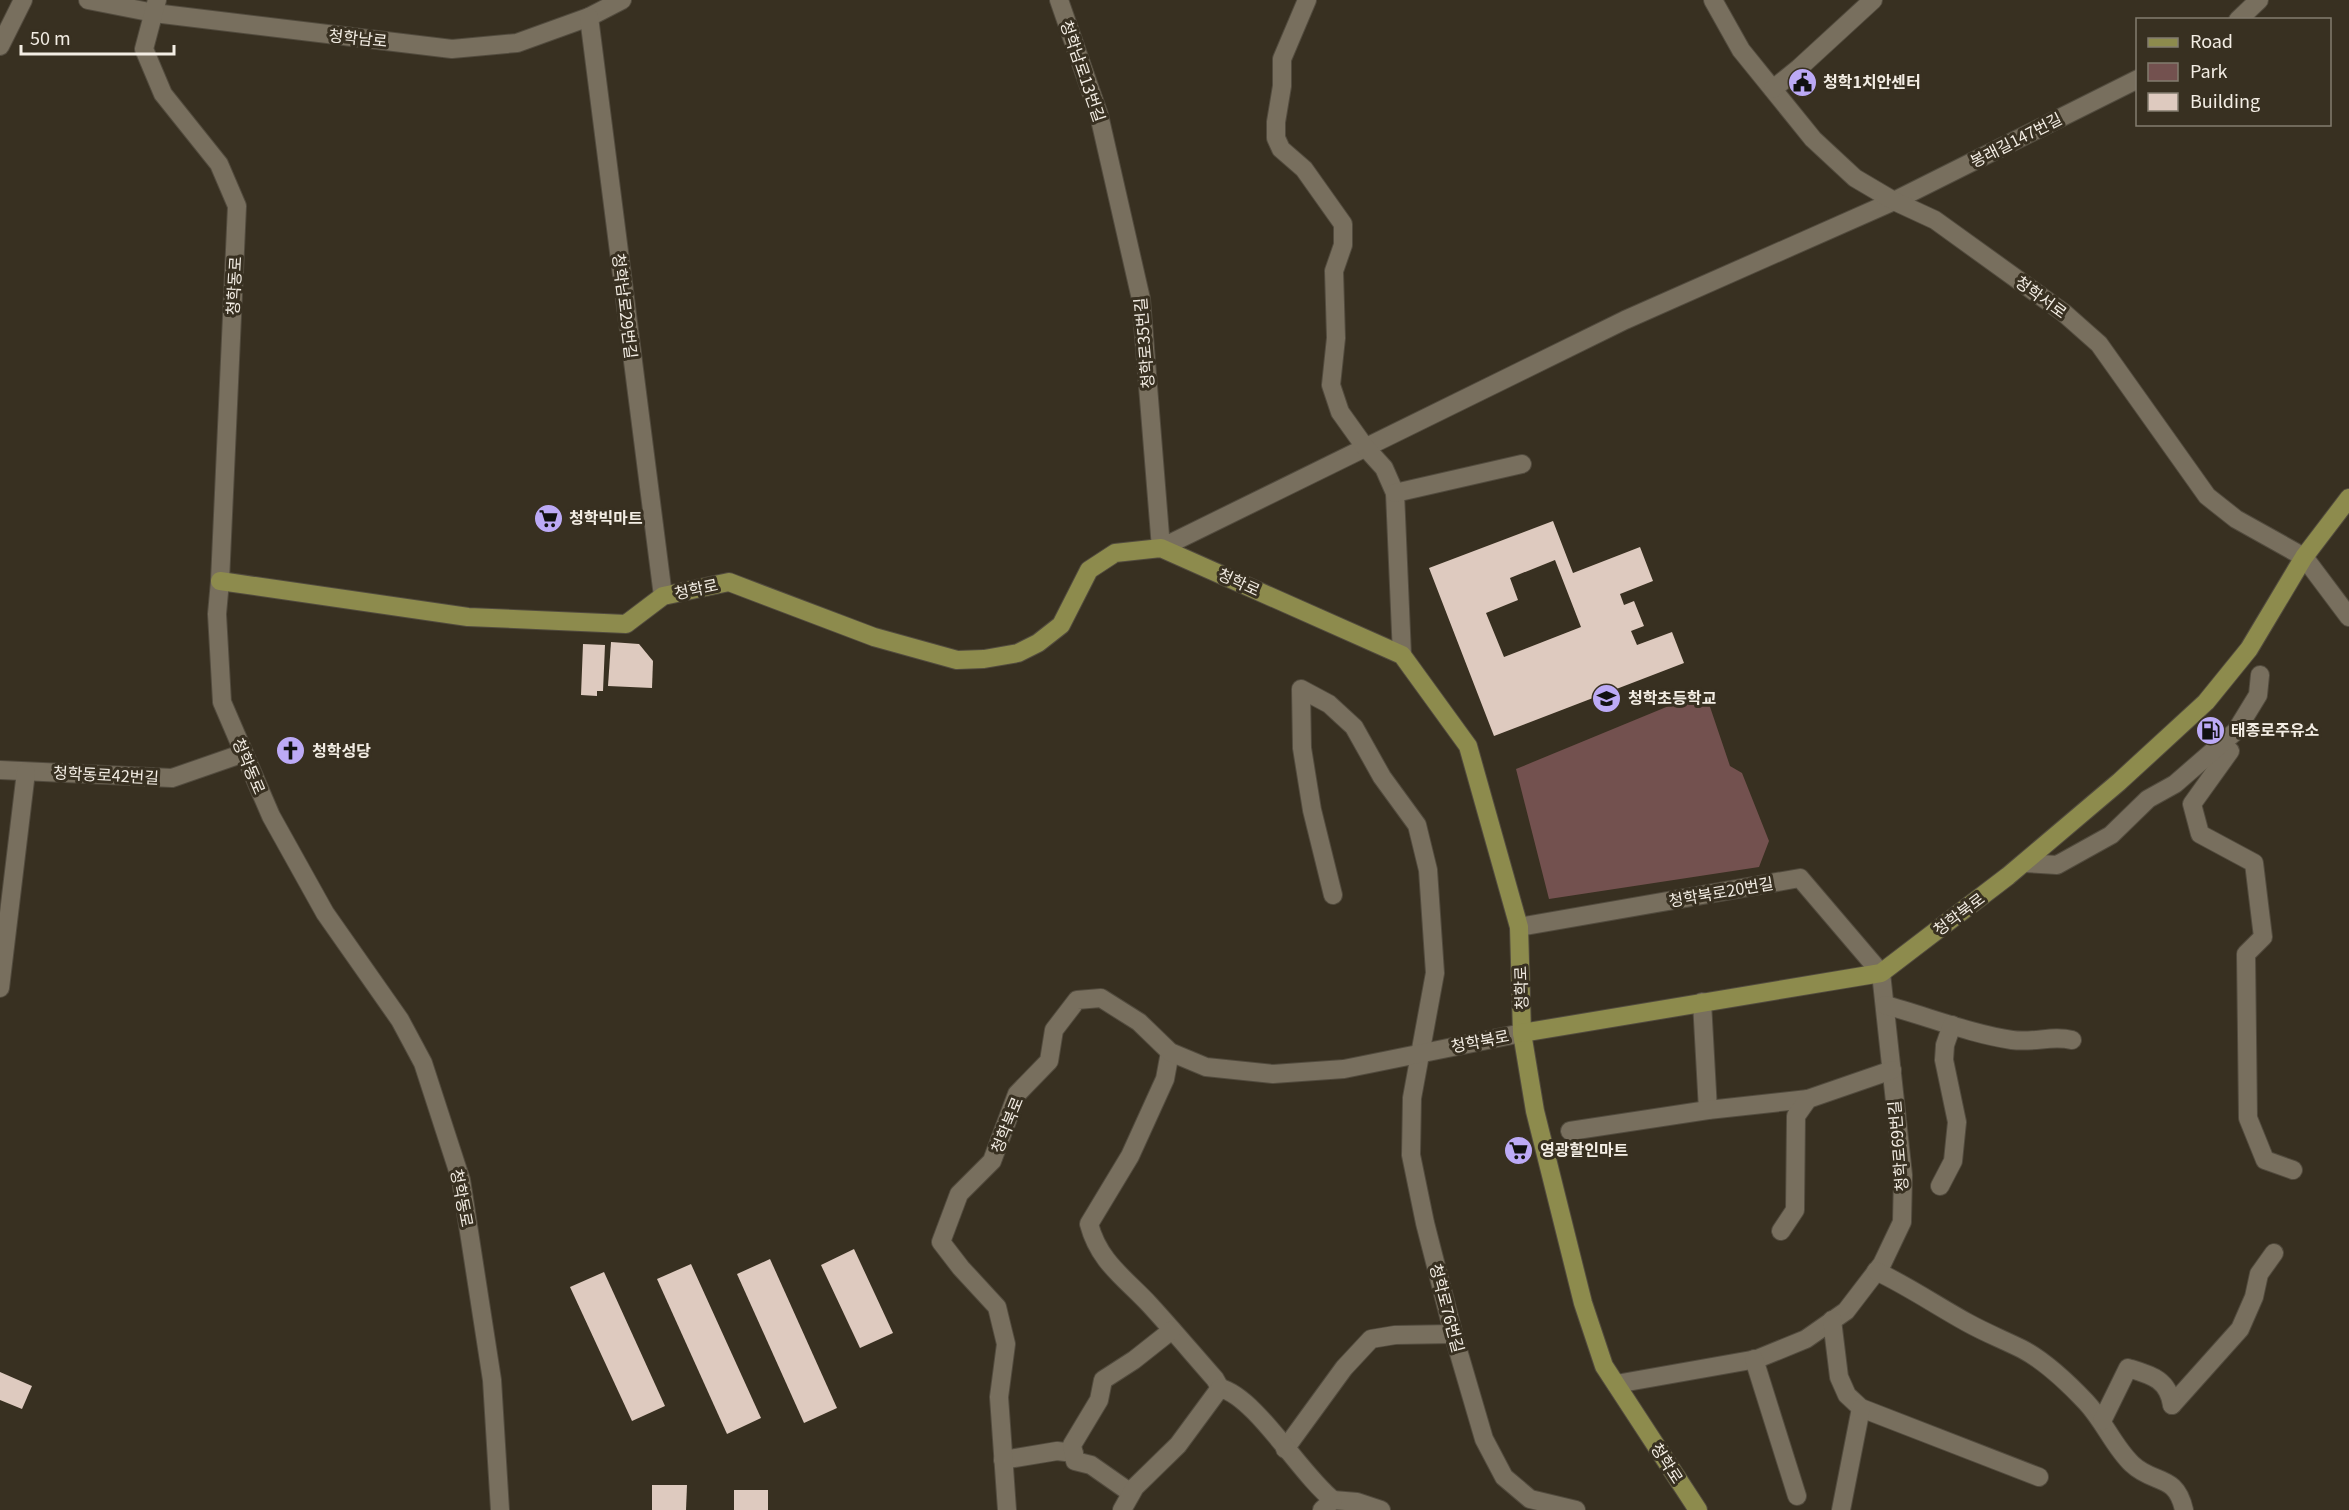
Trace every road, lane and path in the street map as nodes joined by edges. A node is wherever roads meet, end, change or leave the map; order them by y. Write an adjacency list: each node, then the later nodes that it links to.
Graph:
1 (23, 0): 12 (street)
2 (88, 0): 9 (street, 청학남로)
3 (622, 0): 10 (street, 청학남로)
4 (1059, 0): 15 (street, 청학남로13번길)
5 (1308, 0): 17 (street)
6 (1713, 0): 14 (street, 청학서로)
7 (1873, 0): 14 (street)
8 (2259, 0): 11 (street)
9 (156, 6): 10 (street, 청학남로); 23 (street, 청학동로)
10 (589, 16): 24 (street, 청학남로29번길)
11 (2240, 18)
12 (0, 46)
13 (2136, 80): 16 (street, 봉래길147번길)
14 (1773, 89): 16 (street, 청학서로)
15 (1105, 142): 21 (street, 청학로35번길)
16 (1894, 201): 17 (street, 봉래길147번길); 22 (street, 청학서로)
17 (1365, 447): 19 (street); 21 (street, 봉래길147번길)
18 (1522, 464): 19 (street)
19 (1395, 493): 26 (street)
20 (2349, 498): 22 (main road, 청학북로)
21 (1161, 548): 24 (main road, 청학로); 26 (main road, 청학로)
22 (2304, 557): 25 (street, 청학서로); 34 (main road, 청학북로)
23 (220, 581): 24 (main road, 청학로); 29 (street, 청학동로)
24 (663, 596)
25 (2349, 617)
26 (1402, 655): 36 (main road, 청학로)
27 (2260, 675): 32 (street)
28 (2230, 751): 33 (street)
29 (244, 753): 31 (street, 청학동로42번길); 70 (street, 청학동로)
30 (0, 770): 31 (street, 청학동로42번길)
31 (26, 772): 38 (street)
32 (2162, 791): 33 (street); 34 (street)
33 (2193, 804): 50 (street)
34 (2024, 863): 37 (main road, 청학북로)
35 (1333, 895): 45 (street, 청학로76번길)
36 (1519, 927): 37 (street, 청학북로20번길); 42 (main road, 청학로)
37 (1881, 973): 39 (main road, 청학북로); 40 (street, 청학로69번길)
38 (0, 988)
39 (1702, 1002): 42 (main road, 청학북로); 48 (street)
40 (1885, 1005): 41 (street); 46 (street, 청학로69번길)
41 (1952, 1025): 43 (street); 51 (street)
42 (1522, 1033): 45 (street, 청학북로); 59 (main road, 청학로)
43 (2072, 1040)
44 (1170, 1052): 45 (street, 청학북로); 56 (street); 65 (street, 청학북로)
45 (1421, 1053): 57 (street, 청학로76번길)
46 (1892, 1070): 47 (street); 54 (street, 청학로69번길)
47 (1808, 1099): 48 (street); 52 (street)
48 (1708, 1110): 49 (street)
49 (1570, 1131)
50 (2293, 1170)
51 (1940, 1186)
52 (1781, 1231)
53 (2274, 1253): 62 (street)
54 (1876, 1270): 55 (street, 청학로69번길); 62 (street)
55 (1832, 1320): 58 (street, 청학로69번길); 61 (street)
56 (1172, 1330): 60 (street); 64 (street)
57 (1453, 1334): 63 (street); 74 (street, 청학로76번길)
58 (1754, 1359): 59 (street, 청학로69번길); 68 (street)
59 (1616, 1384): 75 (main road, 청학로)
60 (1220, 1388): 63 (street); 67 (street)
61 (1861, 1408): 66 (street); 76 (street)
62 (2102, 1421): 77 (street)
63 (1285, 1449): 69 (street)
64 (1074, 1453): 65 (street); 67 (street)
65 (1004, 1461): 71 (street, 청학북로)
66 (2039, 1478)
67 (1131, 1493): 72 (street)
68 (1797, 1496)
69 (1327, 1505): 73 (street)
70 (500, 1510)
71 (1007, 1510)
72 (1122, 1510)
73 (1381, 1510)
74 (1576, 1510)
75 (1698, 1510)
76 (1841, 1510)
77 (2184, 1510)

